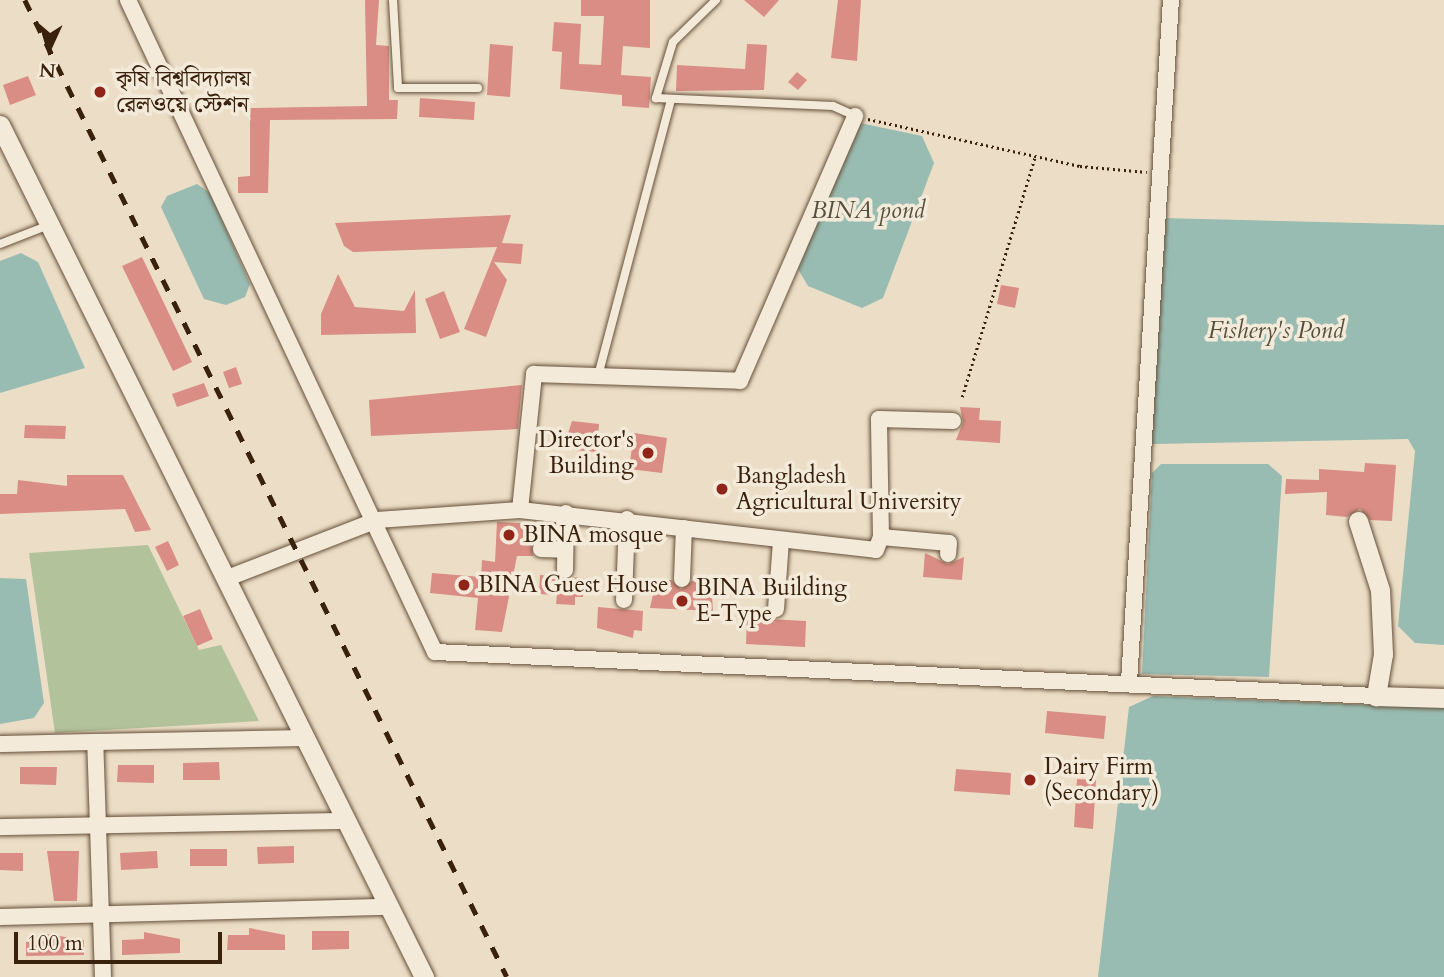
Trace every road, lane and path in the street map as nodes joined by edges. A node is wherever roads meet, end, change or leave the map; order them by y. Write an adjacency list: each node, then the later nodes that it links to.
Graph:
1 (128, 0): 19 (street)
2 (393, 0): 5 (lane)
3 (716, 0): 6 (lane)
4 (1171, 0): 10 (street)
5 (478, 88)
6 (671, 99): 7 (lane); 13 (lane)
7 (855, 116): 9 (path); 13 (street)
8 (0, 125): 11 (street)
9 (1035, 157): 10 (path); 14 (path)
10 (1161, 173): 32 (street)
11 (49, 225): 12 (lane); 28 (street)
12 (0, 244)
13 (598, 376): 16 (street)
14 (962, 397)
15 (953, 421): 22 (street)
16 (520, 510): 17 (street); 19 (street)
17 (566, 513): 18 (street); 25 (street)
18 (628, 519): 21 (street); 30 (street)
19 (377, 520): 28 (street); 32 (street)
20 (1358, 521): 33 (street)
21 (684, 528): 23 (street); 29 (street)
22 (881, 537): 23 (street); 26 (street)
23 (781, 541): 31 (street)
24 (541, 549): 25 (street)
25 (565, 550): 27 (street)
26 (948, 554)
27 (565, 570)
28 (225, 579): 35 (street)
29 (682, 579)
30 (624, 600)
31 (776, 609)
32 (1129, 682): 33 (street)
33 (1376, 696): 34 (street)
34 (1444, 698)
35 (304, 738): 36 (street); 38 (street)
36 (95, 742): 37 (street); 39 (street)
37 (0, 744)
38 (346, 821): 39 (street); 41 (street)
39 (98, 823): 40 (street); 42 (street)
40 (0, 827)
41 (389, 907): 42 (street); 45 (street)
42 (101, 916): 43 (street); 44 (street)
43 (0, 917)
44 (103, 977)
45 (424, 977)

